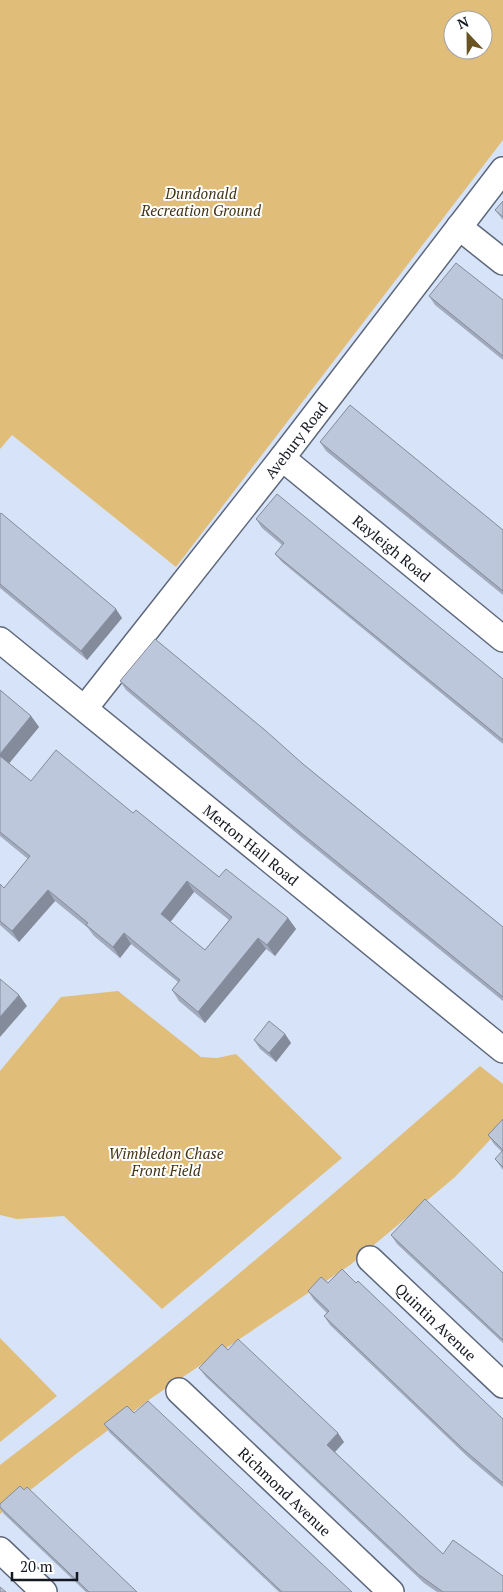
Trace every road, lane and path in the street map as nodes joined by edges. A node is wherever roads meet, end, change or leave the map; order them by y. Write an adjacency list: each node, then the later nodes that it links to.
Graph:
1 (503, 170): 2 (street, Avebury Road)
2 (459, 226): 3 (street); 4 (street, Avebury Road)
3 (503, 262)
4 (282, 458): 5 (street, Rayleigh Road); 7 (street, Avebury Road)
5 (503, 639)
6 (0, 640): 7 (street, Merton Hall Road)
7 (85, 708): 8 (street, Merton Hall Road)
8 (503, 1050)
9 (370, 1259): 10 (street, Quintin Avenue)
10 (503, 1385)
11 (179, 1391): 14 (street, Richmond Avenue)
12 (0, 1550): 13 (street)
13 (44, 1592)
14 (391, 1592)

